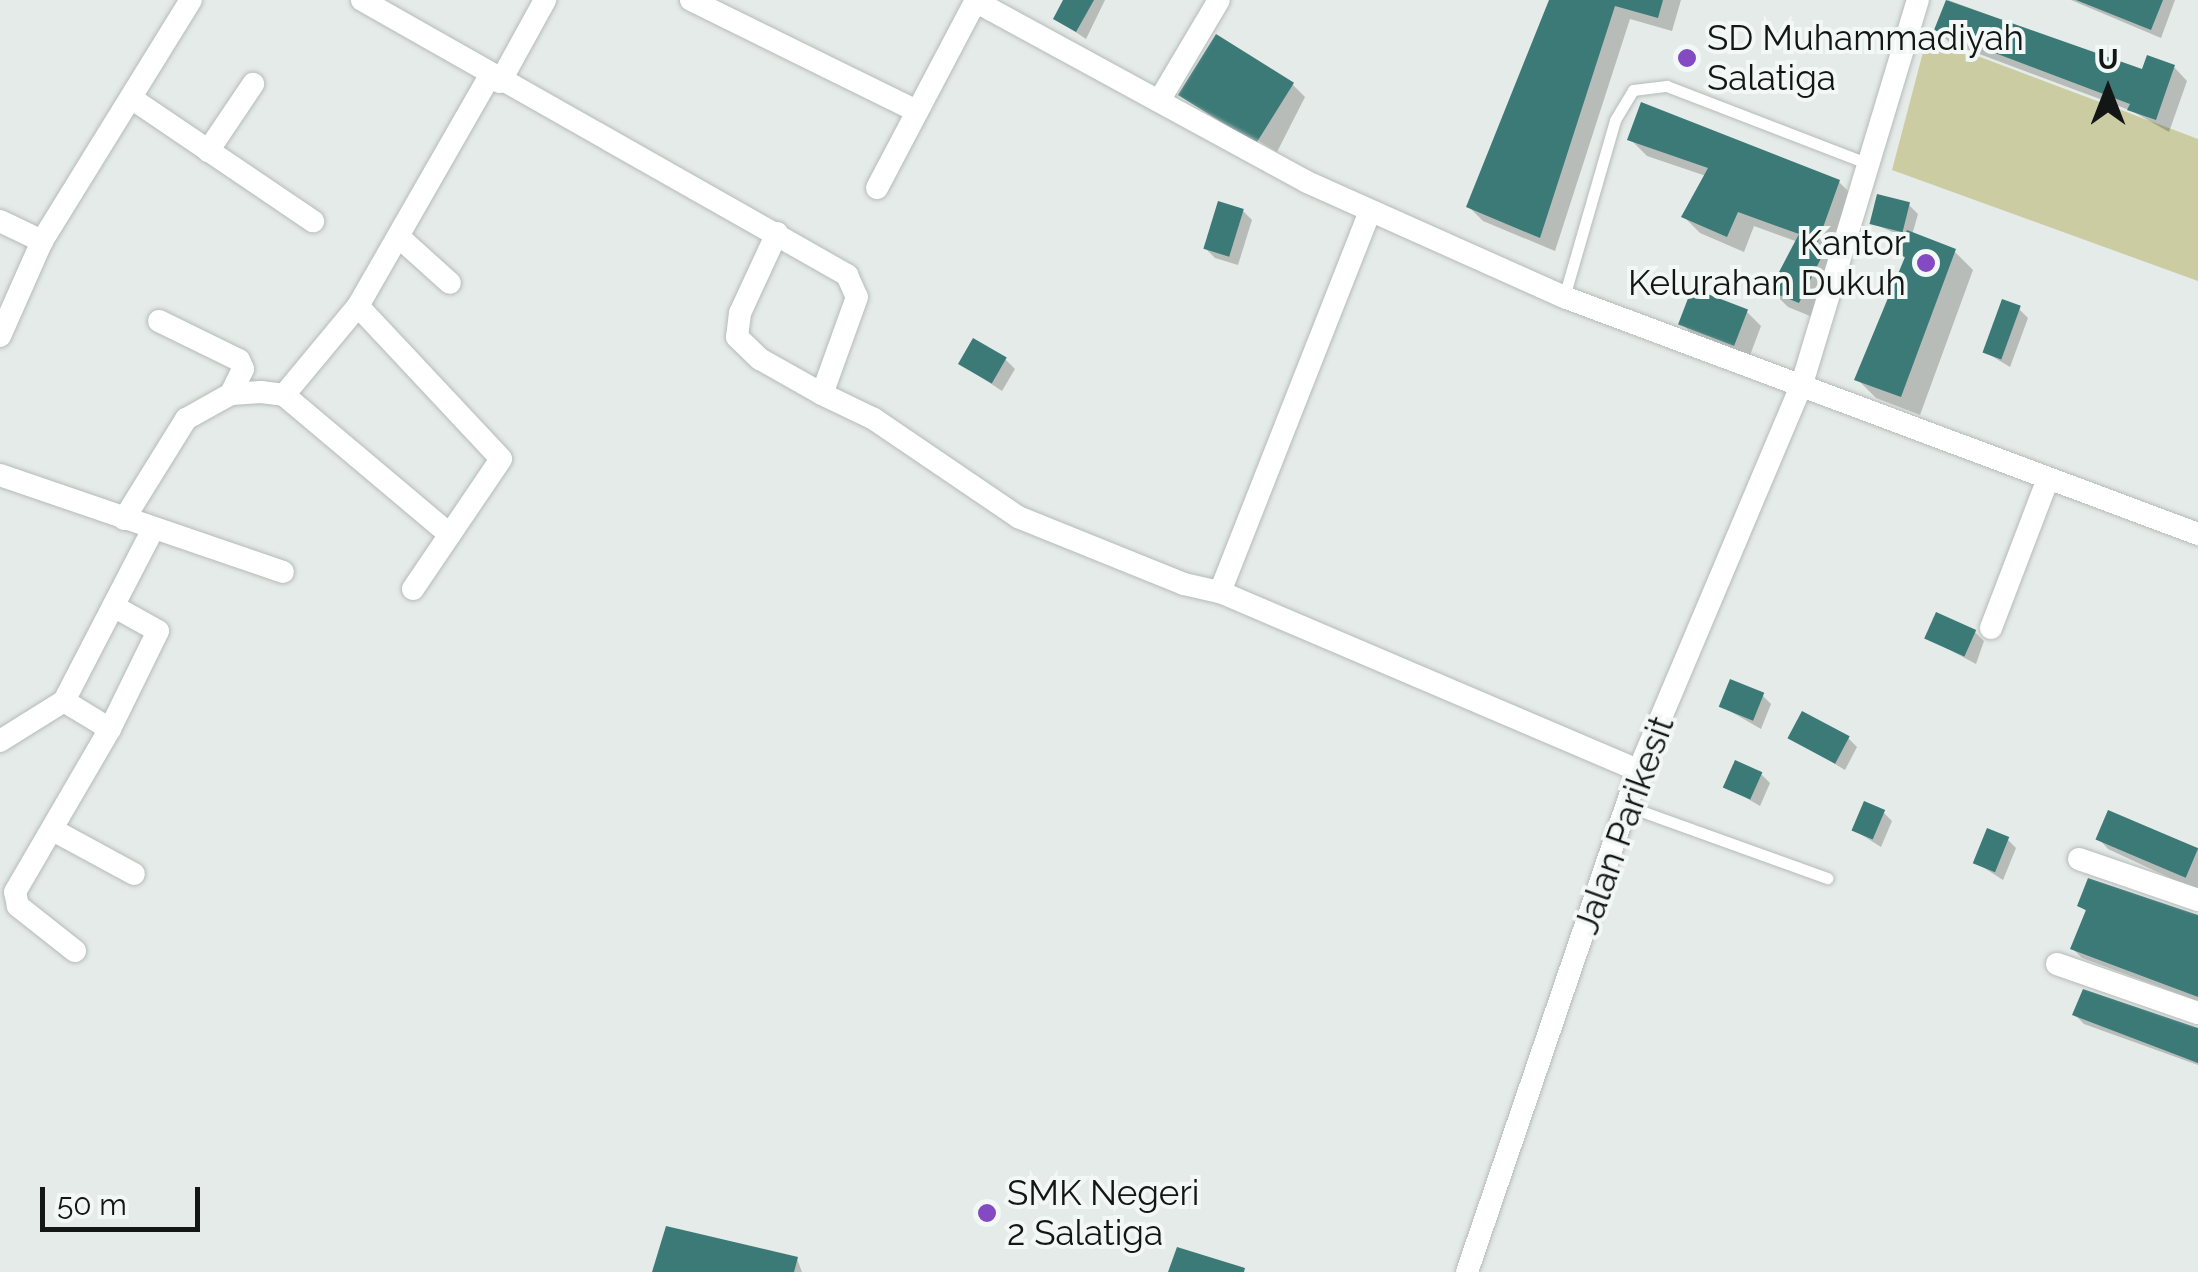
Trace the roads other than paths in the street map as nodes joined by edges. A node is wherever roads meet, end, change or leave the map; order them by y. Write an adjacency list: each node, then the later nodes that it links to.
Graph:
1 (191, 0): 10 (street)
2 (362, 0): 8 (street)
3 (546, 0): 8 (street)
4 (691, 0): 12 (street)
5 (1219, 0): 11 (street)
6 (1918, 0): 14 (street, Jalan Parikesit)
7 (976, 1): 11 (street); 12 (street)
8 (494, 80): 19 (street); 20 (street)
9 (253, 84): 13 (street)
10 (131, 98): 13 (street); 21 (street)
11 (1159, 100): 16 (street)
12 (915, 110): 15 (street)
13 (208, 151): 18 (street)
14 (1867, 163): 23 (lane); 27 (street, Jalan Parikesit)
15 (877, 188)
16 (1370, 211): 23 (street); 39 (street)
17 (0, 221): 21 (street)
18 (313, 222)
19 (777, 233): 29 (street); 29 (street)
20 (400, 238): 22 (street); 24 (street)
21 (42, 241): 26 (street)
22 (450, 283)
23 (1564, 297): 27 (street)
24 (358, 306): 30 (street); 36 (street)
25 (159, 321): 28 (street)
26 (0, 336)
27 (1801, 386): 32 (street); 45 (street, Jalan Parikesit)
28 (231, 394): 30 (street); 33 (street)
29 (822, 394): 39 (street)
30 (284, 395): 36 (street)
31 (0, 474): 33 (street)
32 (2048, 479): 35 (street); 41 (street)
33 (124, 519): 34 (street)
34 (152, 530): 37 (street); 40 (street)
35 (2198, 534)
36 (450, 536): 38 (street)
37 (283, 572)
38 (413, 589)
39 (1220, 592): 45 (street)
40 (113, 606): 42 (street); 43 (street)
41 (1991, 628)
42 (64, 702): 43 (street); 44 (street)
43 (110, 730): 47 (street)
44 (0, 742)
45 (1639, 770): 46 (street, Jalan Parikesit)
46 (1627, 806): 50 (lane); 55 (street, Jalan Parikesit)
47 (53, 830): 49 (street); 52 (street)
48 (2079, 859): 51 (street)
49 (134, 874)
50 (1828, 878)
51 (2198, 900)
52 (75, 951)
53 (2058, 964): 54 (street)
54 (2198, 1013)
55 (1467, 1272)

